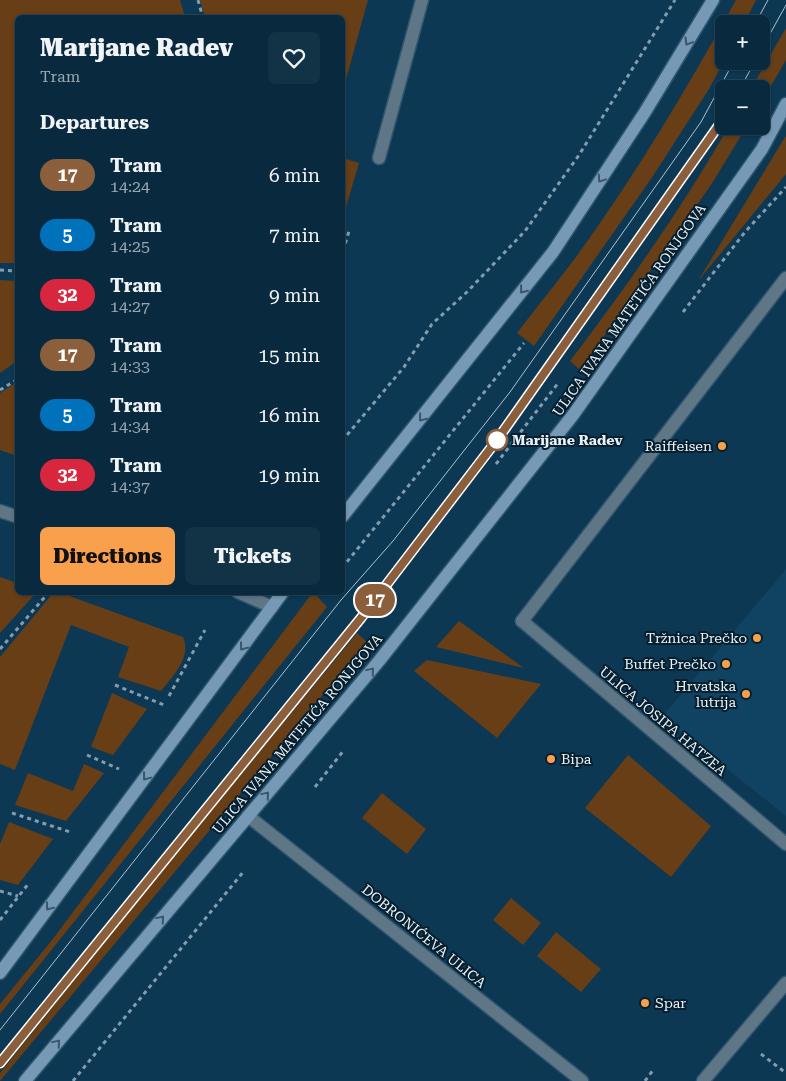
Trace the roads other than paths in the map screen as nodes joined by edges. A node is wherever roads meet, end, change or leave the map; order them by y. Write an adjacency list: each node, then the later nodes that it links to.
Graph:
1 (422, 0): 4 (street)
2 (713, 0): 7 (street, one-way to 7)
3 (786, 104): 12 (street, ULICA IVANA MATETIĆA RONJGOVA, one-way to 3)
4 (379, 158)
5 (786, 278): 13 (street, ULICA JOSIPA HATZEA)
6 (0, 511): 8 (street)
7 (345, 513)
8 (15, 516)
9 (245, 595): 11 (street)
10 (281, 595): 11 (street)
11 (272, 607): 14 (street, one-way to 14)
12 (248, 816): 16 (street, ULICA IVANA MATETIĆA RONJGOVA, one-way to 12); 17 (street, DOBRONIĆEVA ULICA)
13 (786, 844)
14 (0, 973)
15 (786, 983): 18 (street)
16 (26, 1081)
17 (582, 1081)
18 (703, 1081)

